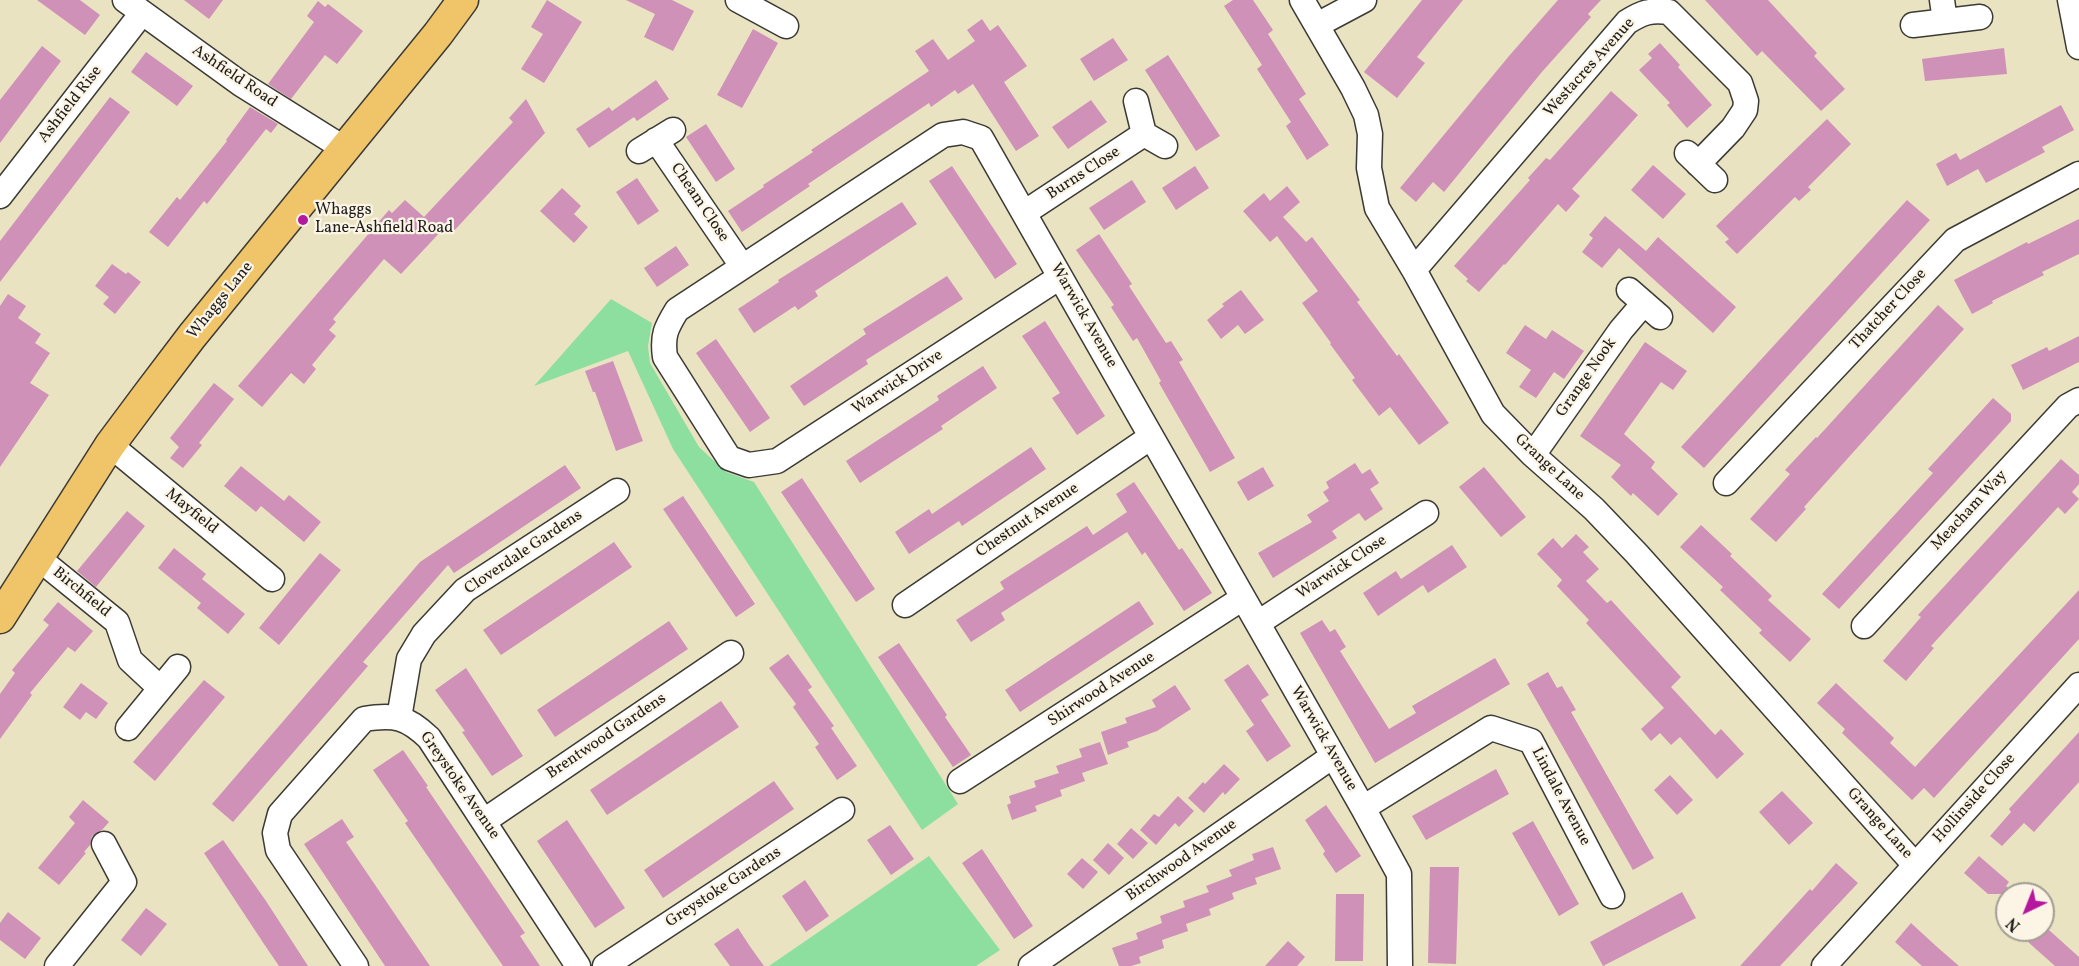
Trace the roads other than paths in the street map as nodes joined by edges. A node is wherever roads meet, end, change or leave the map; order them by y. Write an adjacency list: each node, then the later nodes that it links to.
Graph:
1 (463, 0): 15 (main road, Whaggs Lane)
2 (738, 0): 11 (street)
3 (1302, 0): 9 (street, Grange Lane)
4 (1364, 0): 9 (street)
5 (2070, 0): 12 (street)
6 (134, 6): 15 (street, Ashfield Road); 18 (street, Ashfield Rise)
7 (1944, 11): 8 (street); 10 (street)
8 (1980, 17)
9 (1317, 25): 21 (street, Grange Lane)
10 (1913, 25)
11 (786, 26)
12 (2079, 45)
13 (1136, 101): 19 (street, Burns Close)
14 (656, 140): 20 (street, Cheam Close)
15 (345, 149): 26 (main road, Whaggs Lane)
16 (1700, 166): 21 (street, Westacres Avenue)
17 (2079, 174): 29 (street, Thatcher Close)
18 (0, 196)
19 (1024, 213): 20 (street, Warwick Avenue); 22 (street, Warwick Avenue)
20 (742, 266): 28 (street, Warwick Avenue)
21 (1414, 270): 27 (street, Grange Lane)
22 (1060, 277): 25 (street, Warwick Avenue); 28 (street, Warwick Drive)
23 (1644, 303): 27 (street, Grange Nook)
24 (2079, 400): 38 (street, Meacham Way)
25 (1151, 437): 34 (street, Warwick Avenue); 35 (street, Chestnut Avenue)
26 (110, 445): 32 (main road, Whaggs Lane); 33 (street, Mayfield)
27 (1533, 455): 51 (street, Grange Lane)
28 (729, 458)
29 (1726, 483)
30 (616, 491): 43 (street, Cloverdale Gardens)
31 (1426, 513): 37 (street, Warwick Close)
32 (38, 558): 36 (main road, Whaggs Lane); 42 (street, Birchfield)
33 (272, 579)
34 (1243, 598): 37 (street, Warwick Avenue); 46 (street, Shirwood Avenue)
35 (905, 604)
36 (0, 618)
37 (1258, 623): 45 (street, Warwick Avenue)
38 (1864, 626)
39 (731, 653): 49 (street, Brentwood Gardens)
40 (178, 667): 42 (street)
41 (2079, 685): 51 (street, Hollinside Close)
42 (160, 688): 44 (street)
43 (399, 718): 49 (street, Greystoke Avenue); 54 (street)
44 (128, 728)
45 (1333, 756): 47 (street, Warwick Avenue); 57 (street, Birchwood Avenue)
46 (960, 781)
47 (1363, 808): 52 (street, Lindale Avenue); 58 (street, Warwick Avenue)
48 (842, 810): 56 (street, Greystoke Gardens)
49 (484, 821): 55 (street, Greystoke Avenue)
50 (104, 844): 53 (street)
51 (1915, 865): 59 (street, Hollinside Close)
52 (1612, 896)
53 (57, 966)
54 (356, 966)
55 (578, 966)
56 (605, 966)
57 (1031, 966)
58 (1400, 966)
59 (1824, 966)

